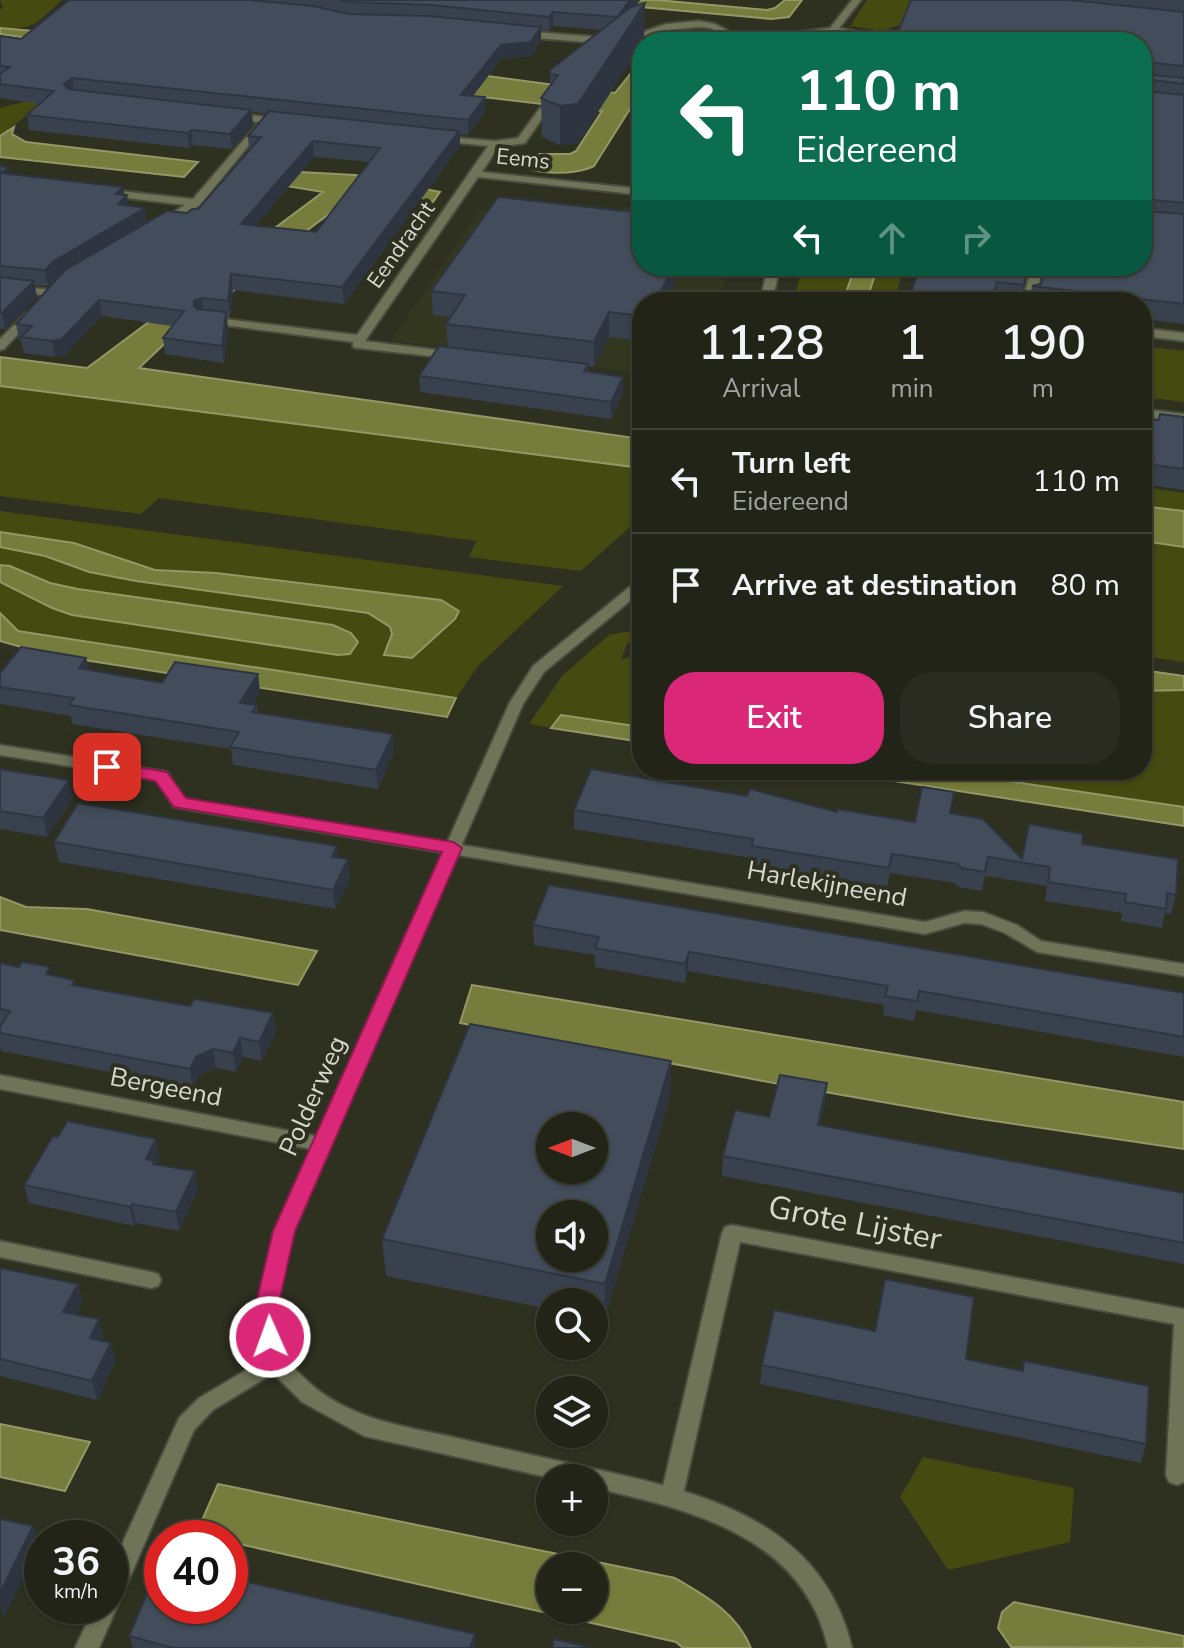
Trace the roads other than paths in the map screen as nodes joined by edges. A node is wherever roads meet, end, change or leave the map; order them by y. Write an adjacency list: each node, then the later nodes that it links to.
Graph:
1 (857, 0): 2 (street)
2 (833, 30): 5 (street); 6 (street)
3 (652, 32): 4 (street)
4 (720, 32)
5 (825, 32)
6 (843, 32)
7 (513, 33): 9 (street)
8 (632, 39): 9 (street)
9 (591, 41): 10 (street)
10 (582, 54)
11 (543, 110): 16 (street)
12 (222, 115): 13 (street)
13 (266, 120): 14 (street); 20 (street)
14 (292, 123)
15 (420, 137): 16 (street, Eems)
16 (495, 144): 17 (street, Eems)
17 (475, 174): 19 (street, Eems); 28 (street, Eendracht)
18 (88, 191): 20 (street)
19 (632, 191)
20 (196, 203): 21 (street)
21 (156, 227)
22 (62, 282): 24 (street)
23 (0, 287): 24 (street)
24 (51, 293): 29 (street)
25 (204, 320): 28 (street)
26 (1152, 333): 27 (street)
27 (1184, 337)
28 (361, 339): 30 (street)
29 (0, 346)
30 (468, 358)
31 (1152, 414): 32 (street)
32 (1184, 418)
33 (632, 592): 35 (street, Polderweg)
34 (0, 750): 35 (street, Harlekijneend)
35 (453, 848): 36 (street, Harlekijneend); 38 (street, Polderweg)
36 (1184, 970)
37 (0, 1082): 38 (street, Bergeend)
38 (321, 1144): 43 (street, Polderweg)
39 (0, 1249): 40 (street)
40 (151, 1280)
41 (1184, 1317): 47 (street, Grote Lijster)
42 (1184, 1324): 45 (street)
43 (275, 1362): 44 (street); 48 (street)
44 (536, 1465)
45 (1177, 1475)
46 (608, 1481): 47 (street)
47 (672, 1495): 51 (street)
48 (128, 1556)
49 (98, 1624): 50 (street)
50 (87, 1648)
51 (840, 1648)

